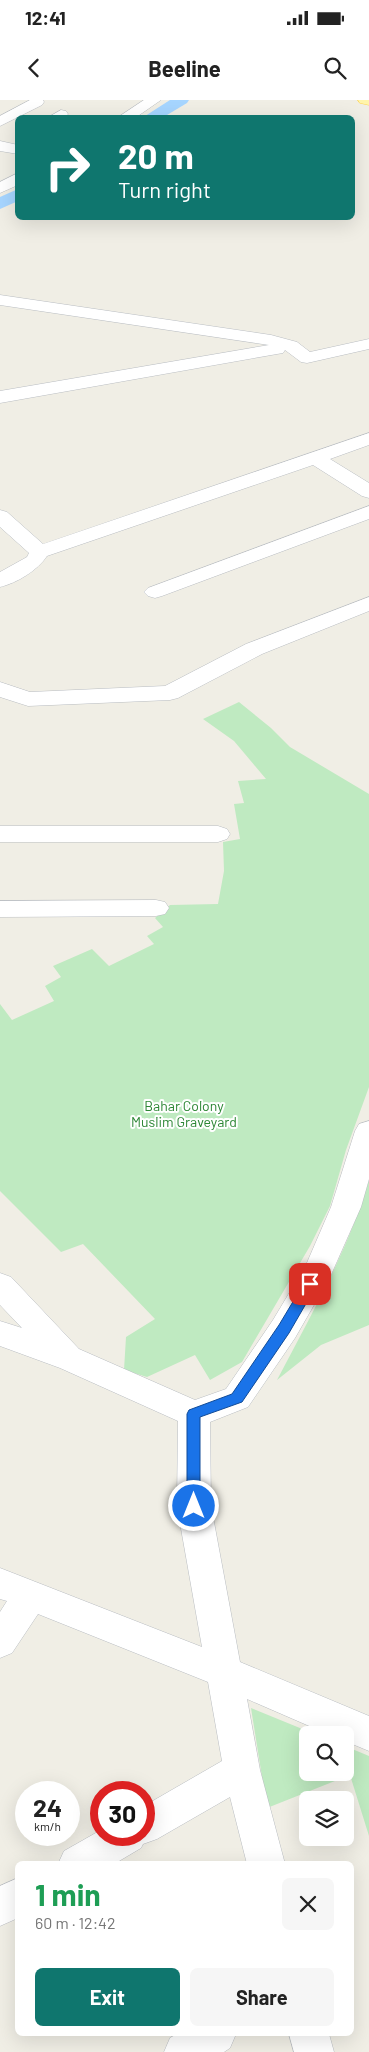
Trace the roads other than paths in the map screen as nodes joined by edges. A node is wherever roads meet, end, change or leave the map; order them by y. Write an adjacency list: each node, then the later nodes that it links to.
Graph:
1 (154, 100): 5 (street)
2 (365, 100): 3 (main road)
3 (369, 101)
4 (37, 102): 6 (street)
5 (129, 115)
6 (0, 122)
7 (15, 180): 8 (street)
8 (0, 188)
9 (0, 300): 11 (street)
10 (369, 344): 12 (street)
11 (290, 346): 12 (street); 14 (street)
12 (344, 350): 13 (street)
13 (361, 361)
14 (0, 397)
15 (369, 439): 16 (street)
16 (314, 457): 17 (street); 20 (street)
17 (369, 492)
18 (369, 512): 22 (street)
19 (0, 516): 20 (street)
20 (40, 552): 21 (street)
21 (0, 581)
22 (156, 592)
23 (369, 602): 24 (street)
24 (0, 690)
25 (0, 834): 26 (street)
26 (218, 834)
27 (0, 908): 28 (street)
28 (156, 908)
29 (369, 1132): 33 (street)
30 (0, 1285): 32 (street)
31 (0, 1333): 32 (street)
32 (71, 1359): 33 (street)
33 (194, 1414): 36 (street)
34 (15, 1590): 35 (street); 36 (street)
35 (0, 1642)
36 (224, 1672): 37 (street); 38 (street)
37 (369, 1734)
38 (242, 1770): 39 (street); 42 (street)
39 (155, 1820)
40 (109, 1846): 41 (street)
41 (82, 1861)
42 (265, 1861)
43 (15, 1900): 44 (street)
44 (0, 1907)
45 (212, 2036): 47 (street)
46 (310, 2036): 48 (street)
47 (184, 2052)
48 (314, 2052)

